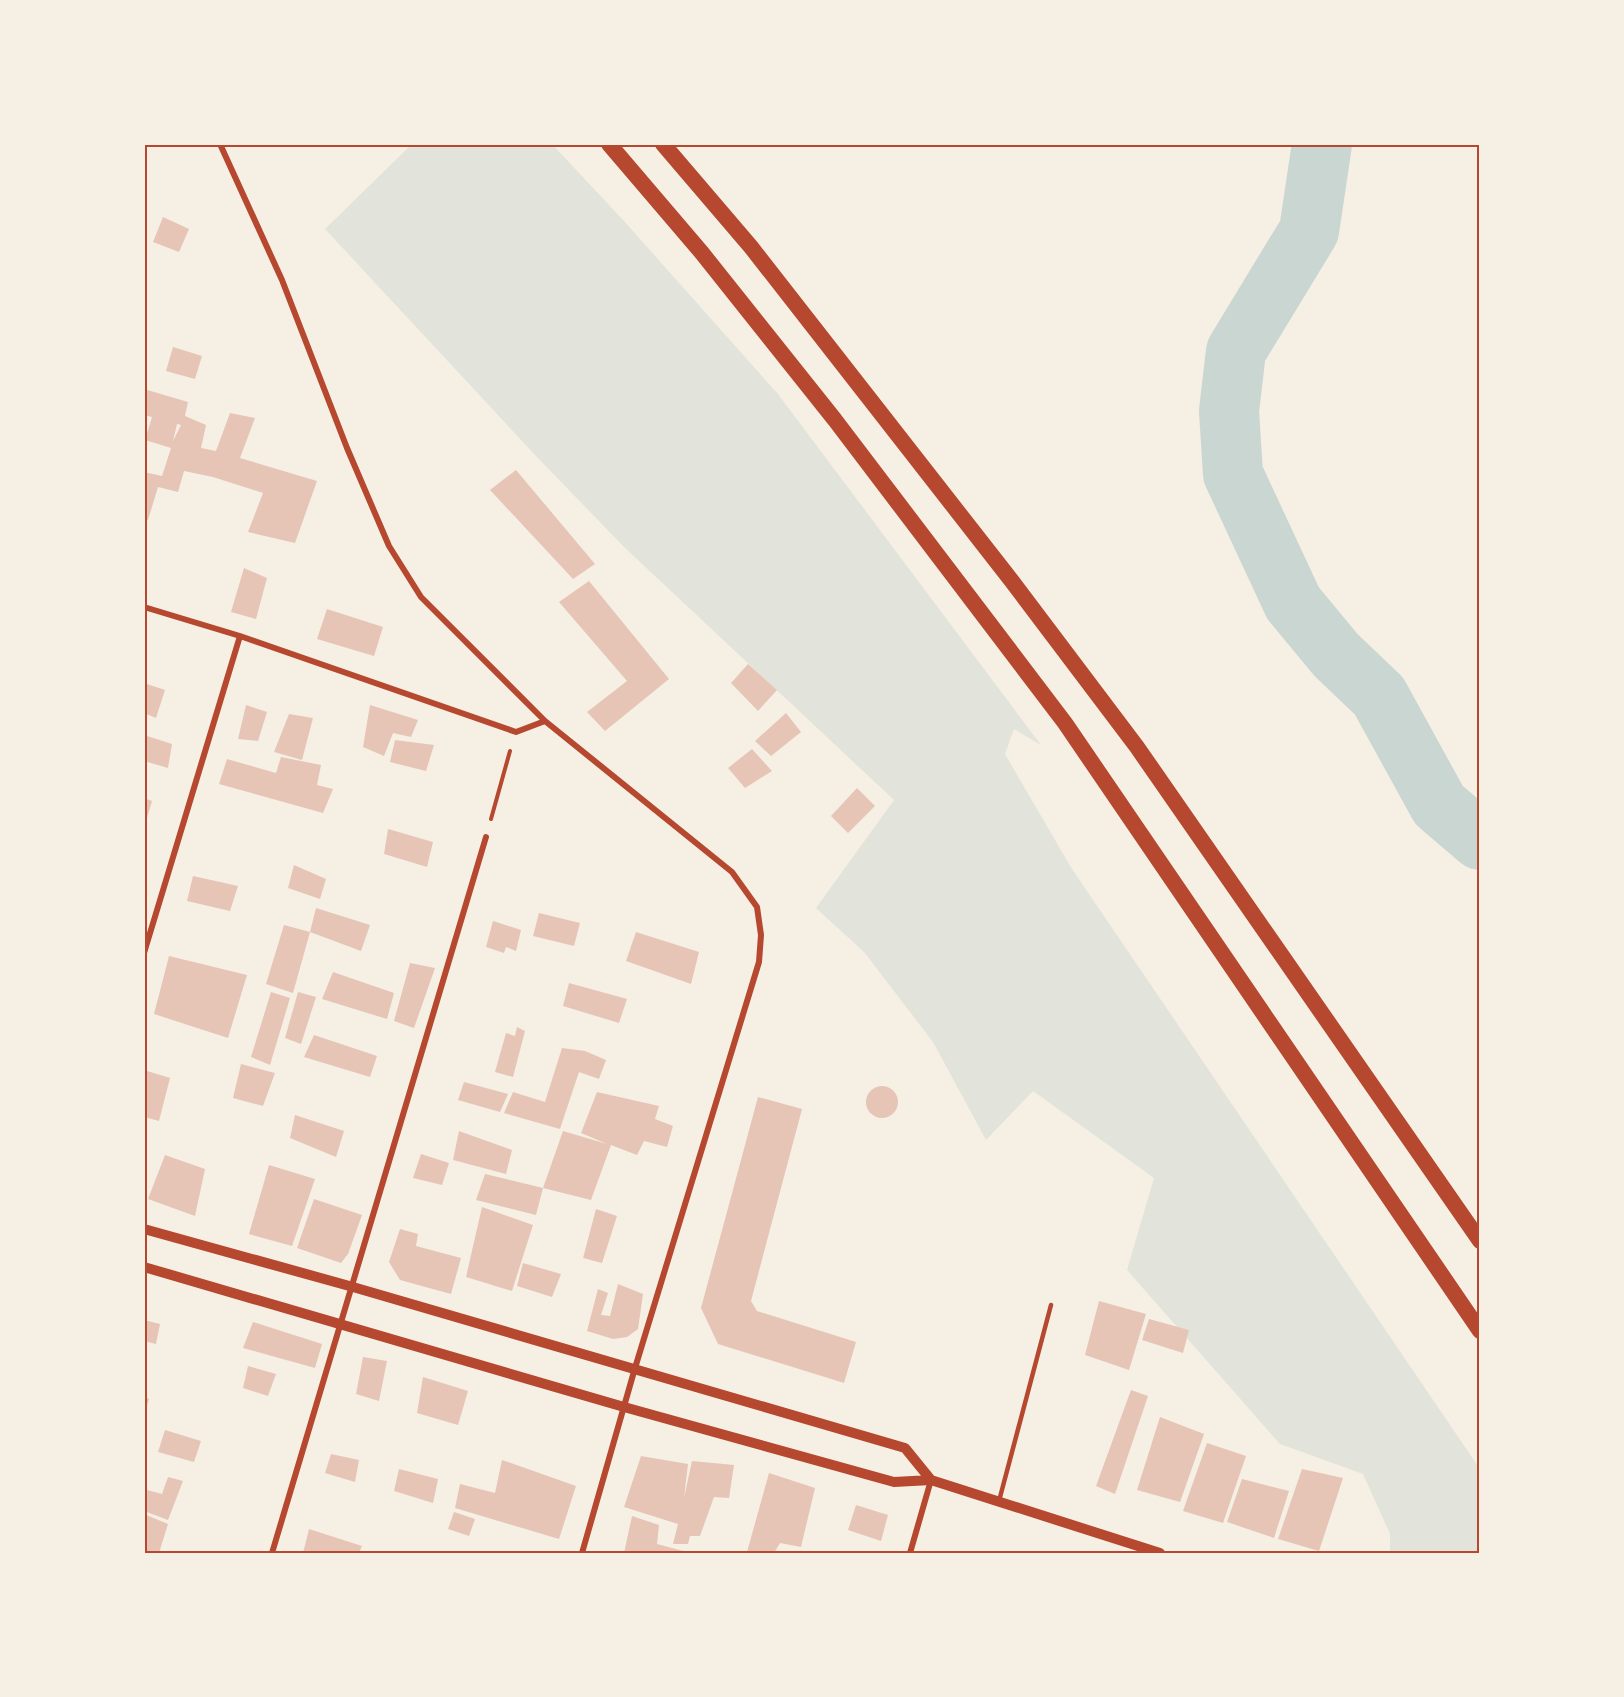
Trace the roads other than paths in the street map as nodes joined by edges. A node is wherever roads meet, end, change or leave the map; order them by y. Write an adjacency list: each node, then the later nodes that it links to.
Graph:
1 (220, 144): 6 (street)
2 (609, 144): 15 (highway)
3 (663, 144): 10 (highway)
4 (144, 607): 5 (street)
5 (240, 636): 6 (street); 8 (street)
6 (545, 721): 16 (street)
7 (486, 837): 12 (street)
8 (144, 953)
9 (144, 1229): 12 (street)
10 (1480, 1241)
11 (144, 1267): 14 (street)
12 (353, 1287): 14 (street); 16 (street)
13 (1051, 1305): 19 (lane)
14 (342, 1324): 17 (street); 20 (street)
15 (1480, 1331)
16 (635, 1368): 17 (street); 18 (street)
17 (624, 1407): 18 (street); 21 (street)
18 (931, 1480): 19 (street); 22 (street)
19 (999, 1501): 23 (street)
20 (272, 1553)
21 (582, 1553)
22 (910, 1553)
23 (1160, 1553)

